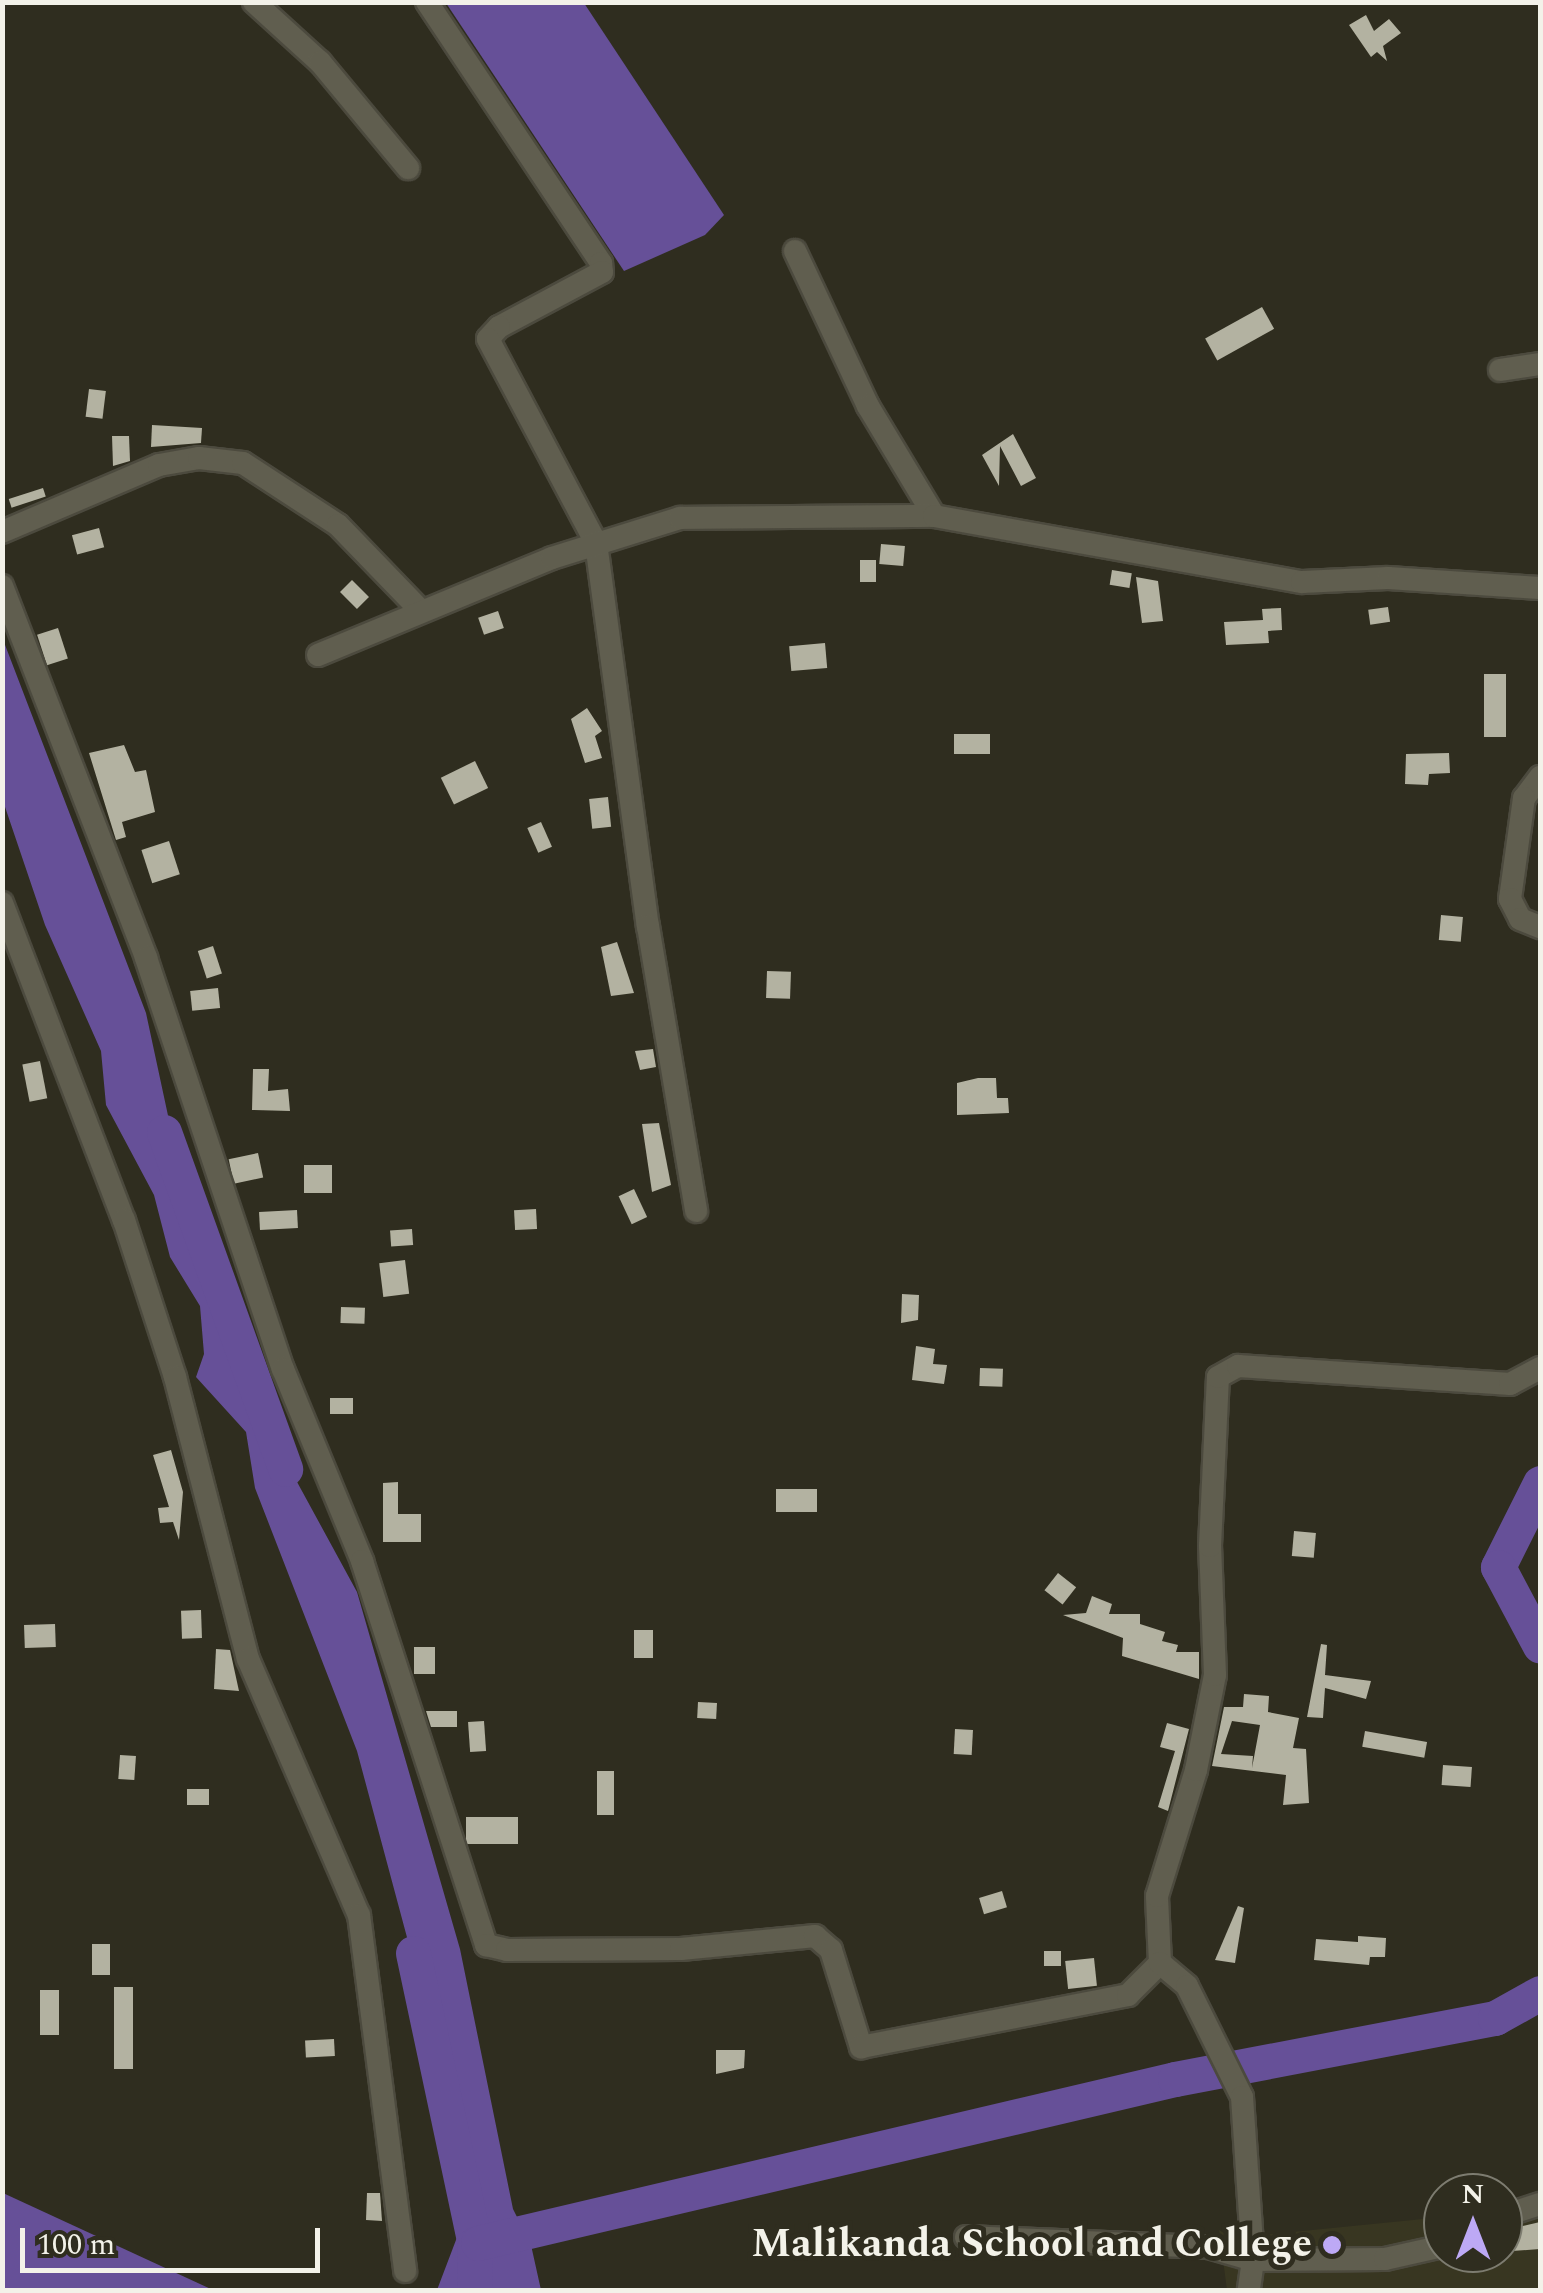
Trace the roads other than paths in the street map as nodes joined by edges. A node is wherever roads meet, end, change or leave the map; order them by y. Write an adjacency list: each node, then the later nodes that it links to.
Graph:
1 (254, 2): 3 (street)
2 (427, 2): 9 (street)
3 (408, 168)
4 (795, 250): 7 (street)
5 (1540, 364): 6 (street)
6 (1500, 370)
7 (934, 516): 9 (street); 11 (street)
8 (2, 532): 12 (street)
9 (596, 543): 12 (street); 17 (street)
10 (2, 586): 19 (street)
11 (1540, 588)
12 (420, 610): 13 (street)
13 (318, 655)
14 (1540, 777): 16 (street)
15 (2, 903): 23 (street)
16 (1540, 927)
17 (696, 1211)
18 (1540, 1368): 19 (street)
19 (1160, 1963): 22 (street)
20 (966, 2237): 22 (street)
21 (1423, 2250): 22 (street)
22 (1253, 2260): 24 (street)
23 (405, 2271)
24 (1249, 2290)

